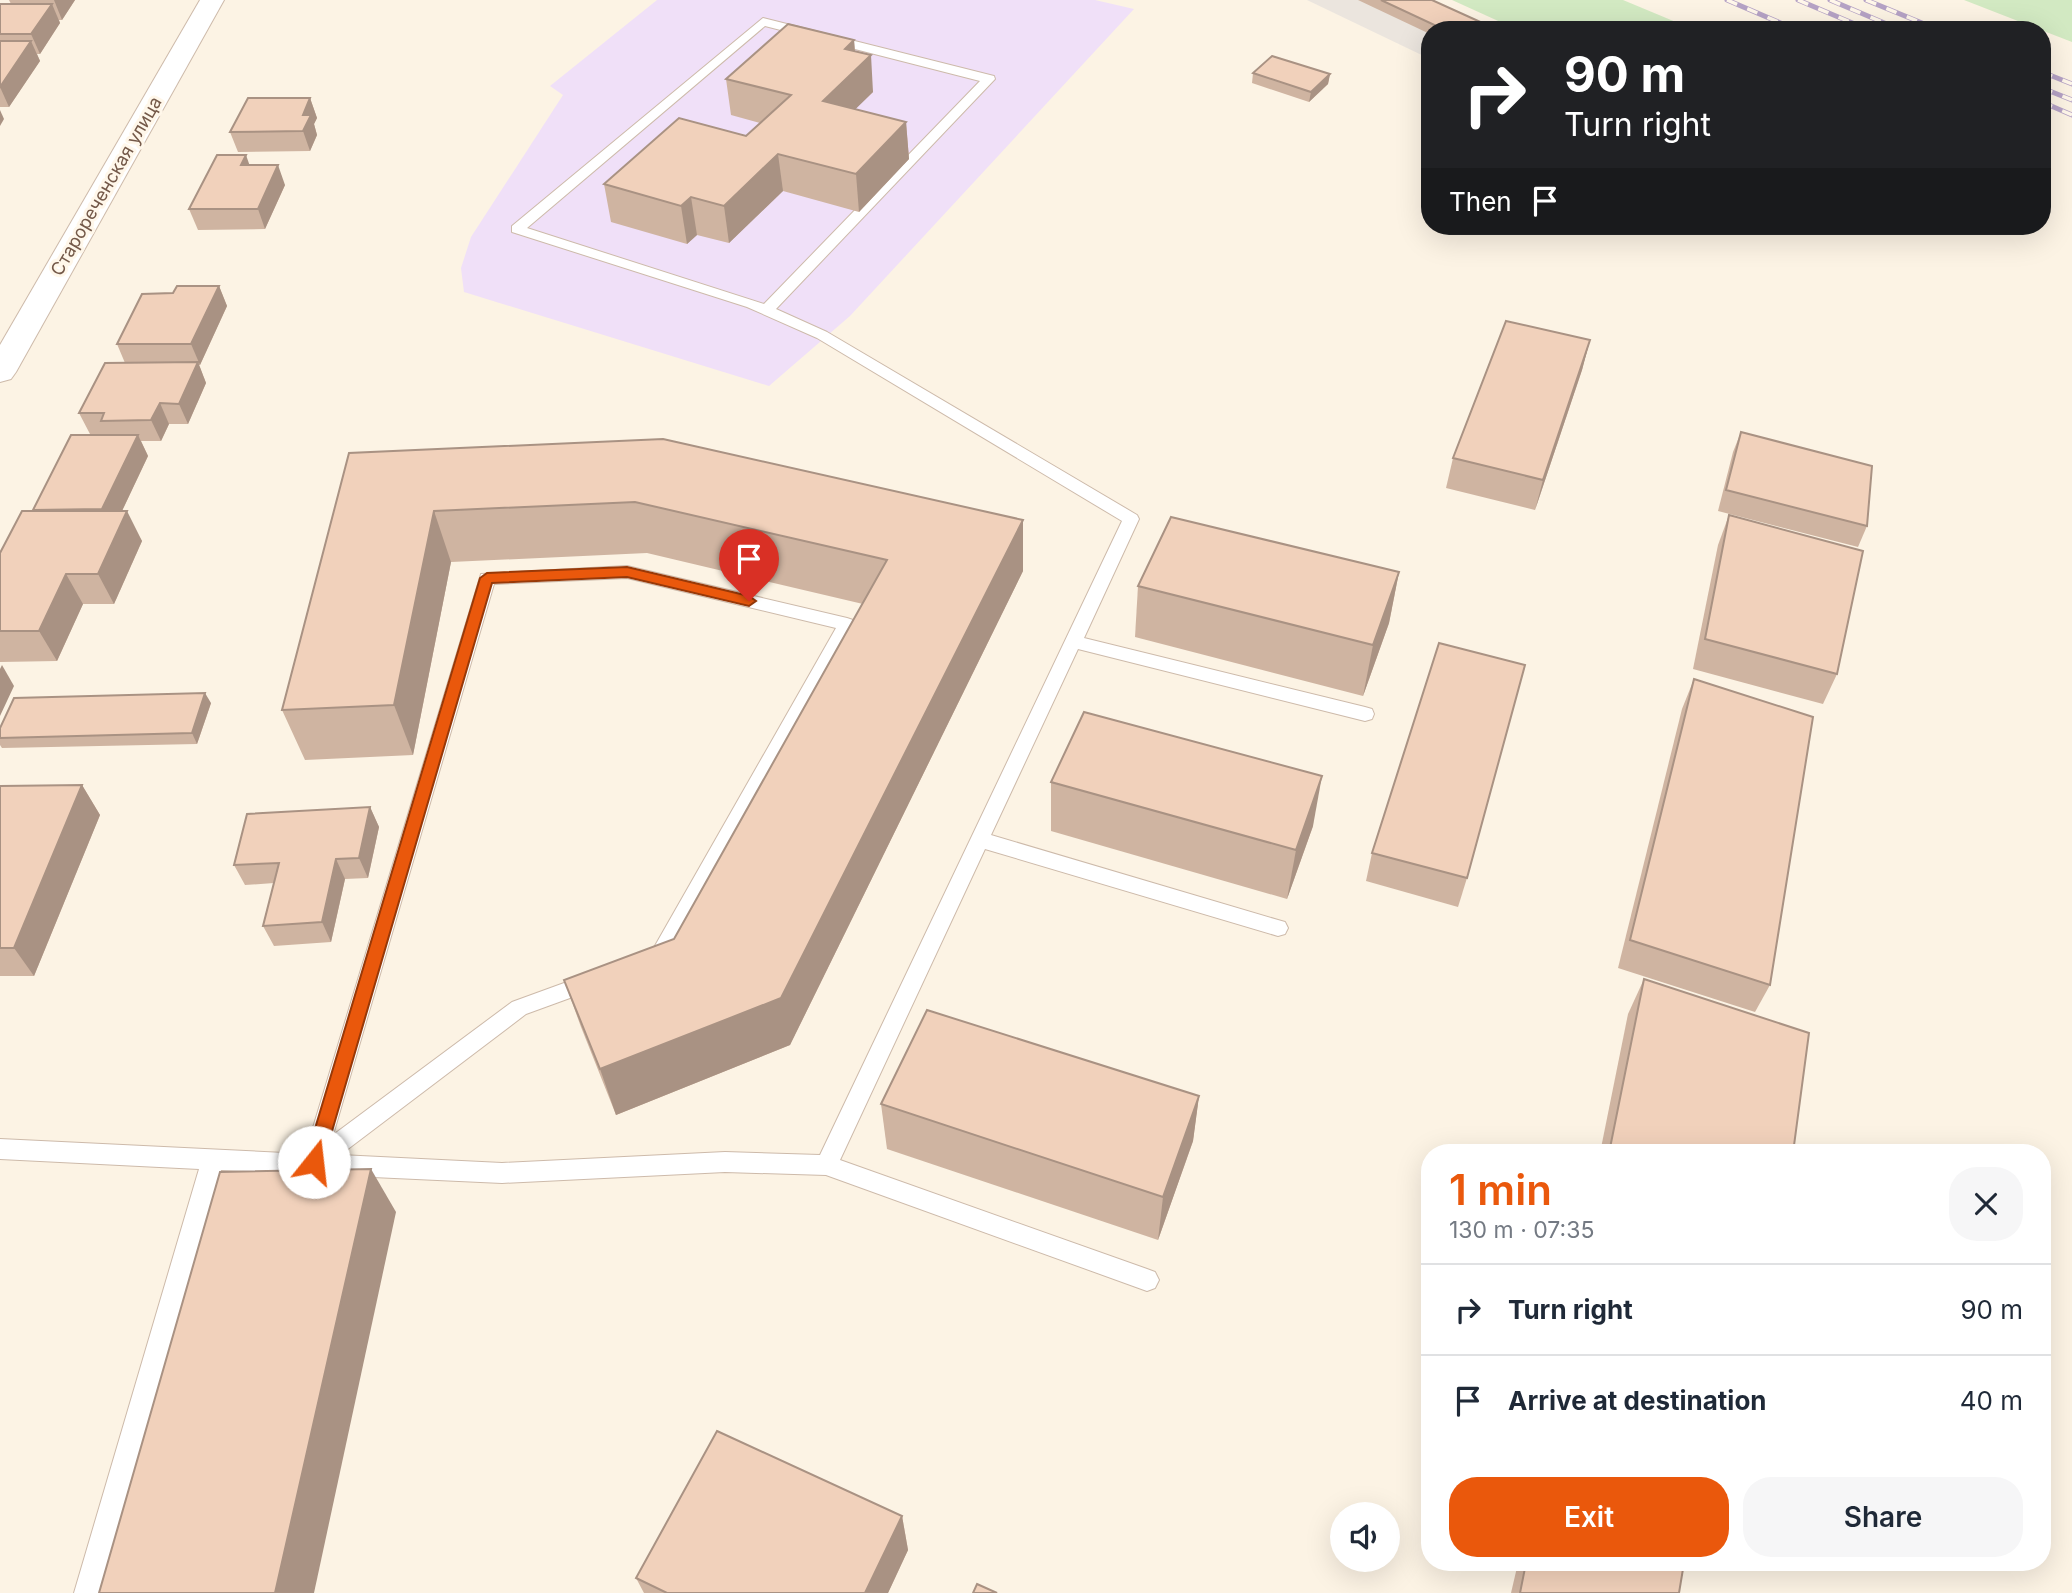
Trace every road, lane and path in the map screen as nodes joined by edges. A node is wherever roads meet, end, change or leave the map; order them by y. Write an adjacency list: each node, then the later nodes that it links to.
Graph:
1 (212, 0): 3 (street, Старореченская улица)
2 (767, 310): 2 (lane); 4 (lane)
3 (0, 372)
4 (1074, 642): 5 (lane); 6 (lane)
5 (1364, 714)
6 (981, 840): 7 (lane); 11 (lane)
7 (1278, 928)
8 (0, 1149): 9 (lane)
9 (213, 1159): 10 (lane); 13 (lane)
10 (314, 1162): 10 (lane); 11 (lane)
11 (827, 1165): 12 (lane)
12 (1147, 1280)
13 (87, 1593)

